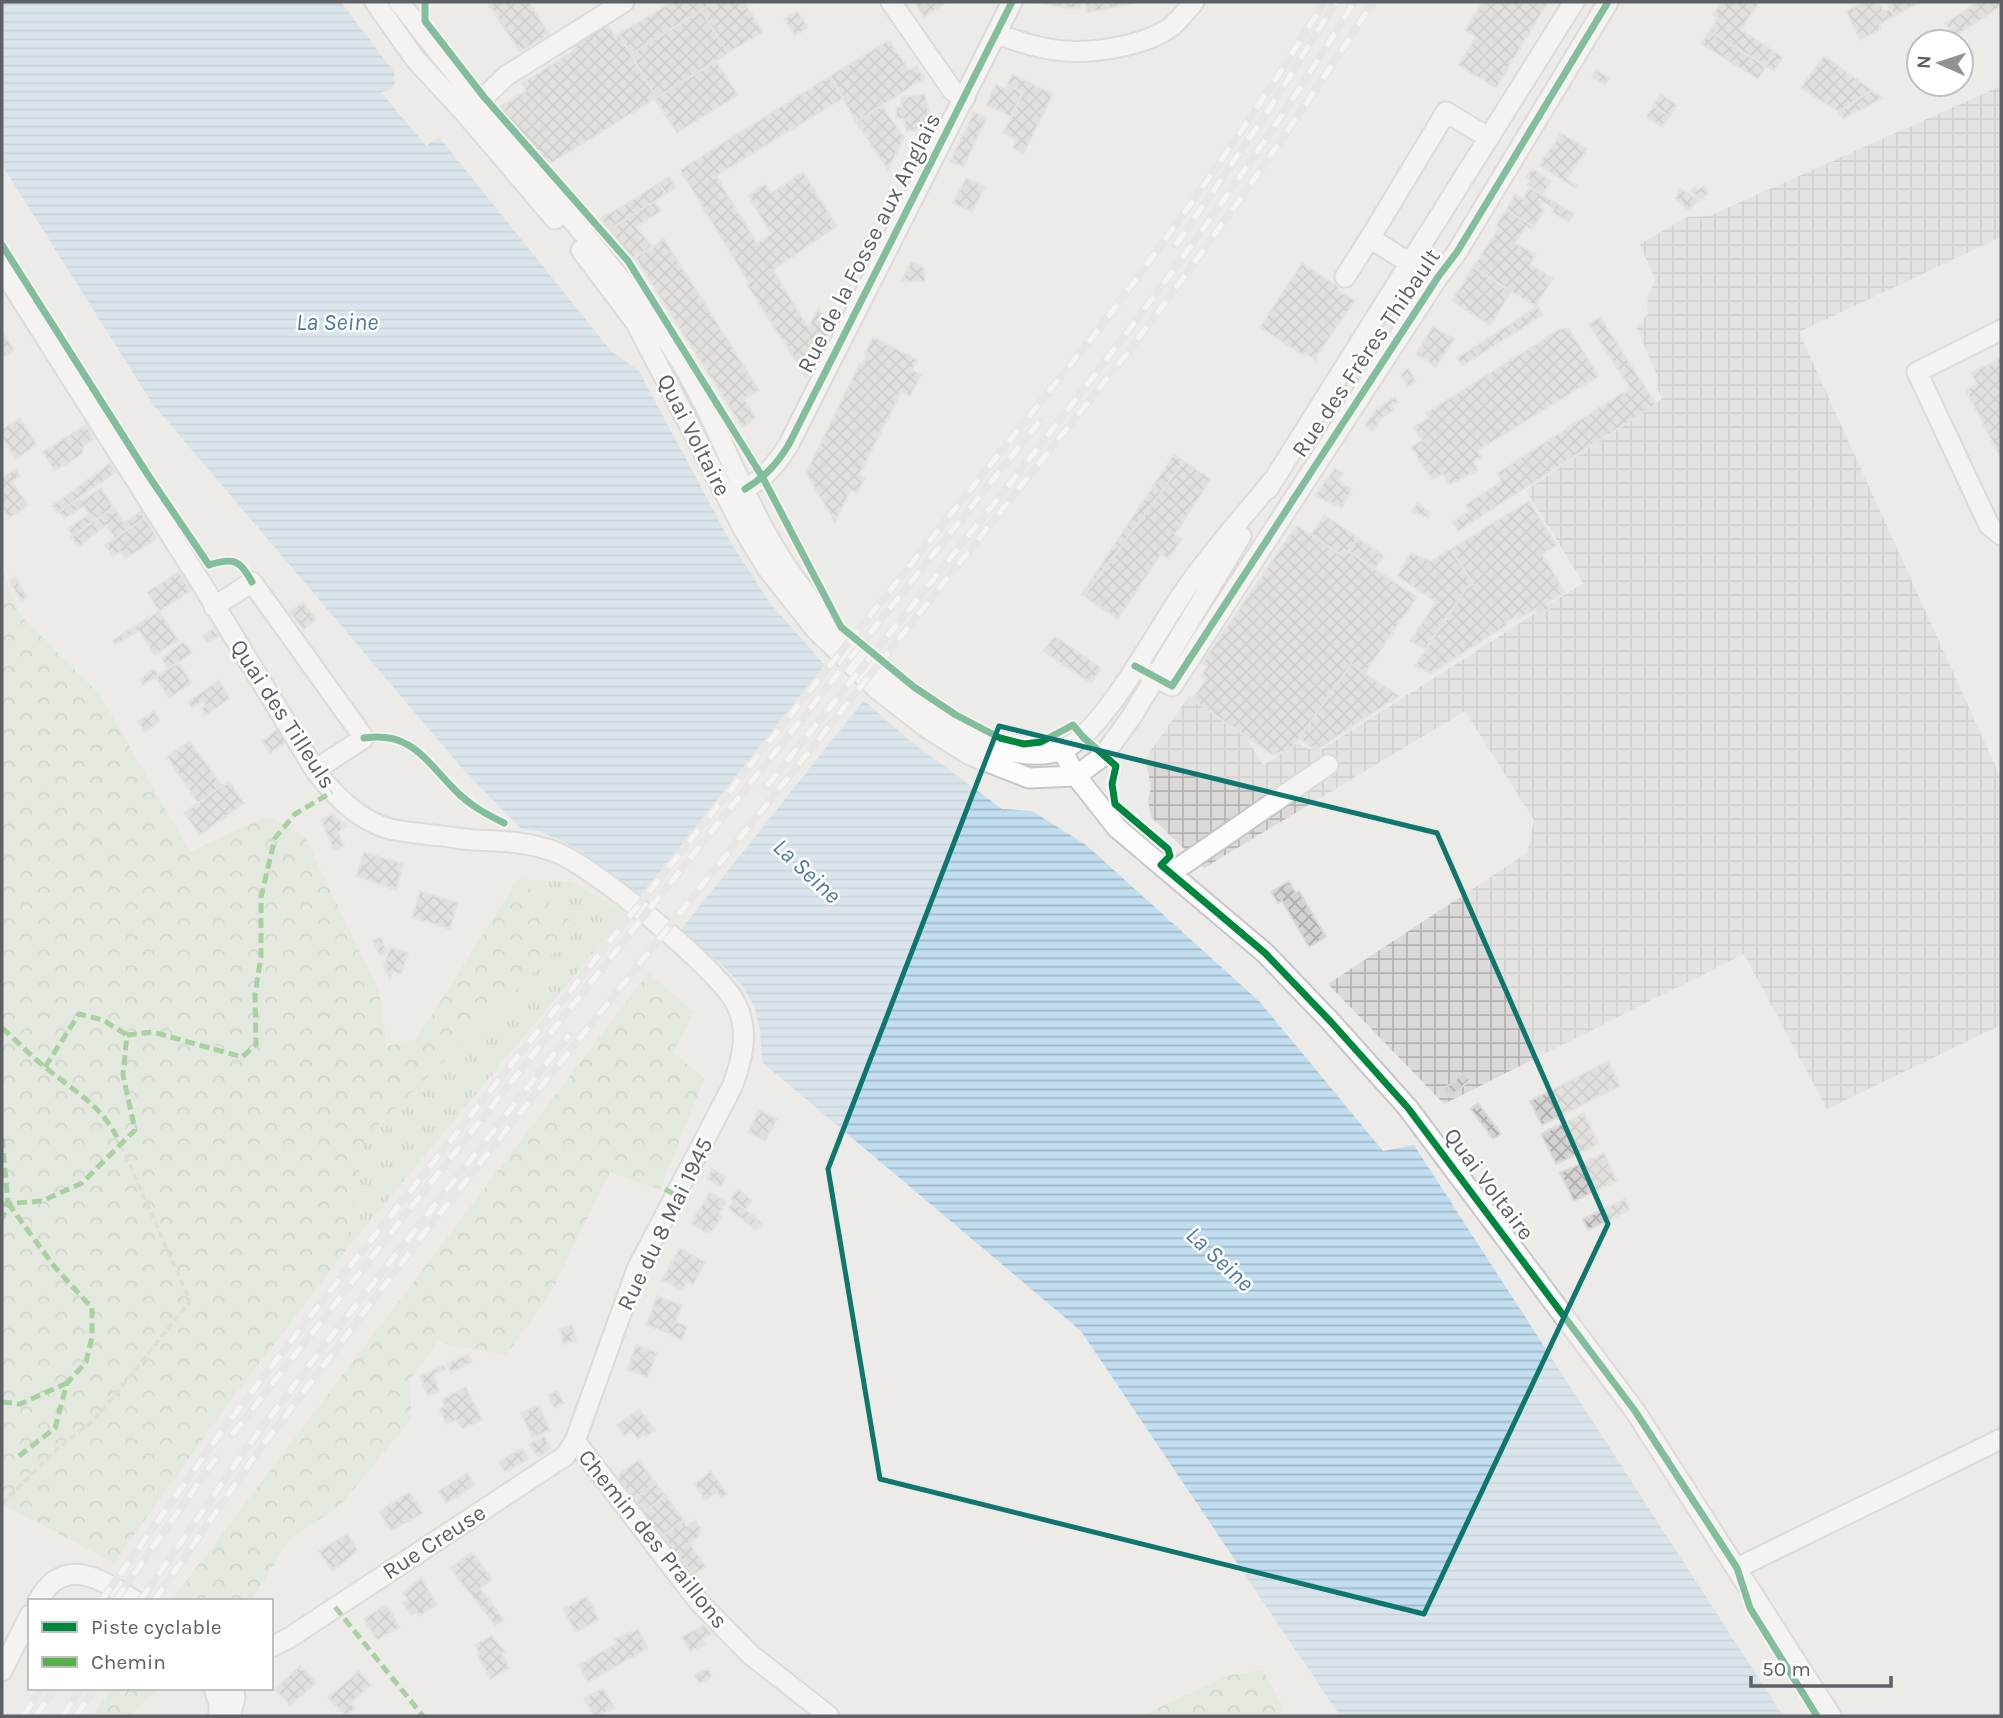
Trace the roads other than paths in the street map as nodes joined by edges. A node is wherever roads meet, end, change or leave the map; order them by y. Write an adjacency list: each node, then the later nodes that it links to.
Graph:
1 (398, 2): 11 (street, Quai Voltaire)
2 (624, 2): 11 (street)
3 (891, 2): 10 (street)
4 (1012, 2): 9 (street, Rue de la Fosse aux Anglais)
5 (1194, 2): 9 (street)
6 (1574, 2): 12 (street, Rue des Frères Thibault)
7 (1608, 2): 15 (street, Rue des Frères Thibault)
8 (380, 4): 11 (street, Quai Voltaire)
9 (996, 33): 10 (street, Rue de la Fosse aux Anglais)
10 (965, 98): 23 (street, Rue de la Fosse aux Anglais)
11 (471, 108): 23 (street, Quai Voltaire); 24 (street, Quai Voltaire)
12 (1489, 138): 13 (street, Rue des Frères Thibault); 14 (street)
13 (1429, 235): 15 (street); 16 (street, Rue des Frères Thibault)
14 (1370, 238): 16 (street); 18 (street)
15 (1457, 252): 21 (street, Rue des Frères Thibault)
16 (1411, 264): 20 (street, Rue des Frères Thibault)
17 (2, 269): 26 (street, Quai des Tilleuls)
18 (1345, 277)
19 (2001, 330): 25 (street)
20 (1313, 420): 21 (street, Rue des Frères Thibault); 22 (street, Rue des Frères Thibault)
21 (1335, 433): 28 (street, Rue des Frères Thibault)
22 (1274, 479): 27 (street, Rue des Frères Thibault); 28 (street, Rue des Frères Thibault)
23 (745, 489): 24 (street, Rue de la Fosse aux Anglais); 29 (street, Quai Voltaire)
24 (726, 498): 32 (street, Quai Voltaire)
25 (2001, 535)
26 (214, 607): 31 (street, Quai des Tilleuls); 31 (street)
27 (1135, 666): 28 (street); 29 (street, Rue des Frères Thibault)
28 (1156, 678): 32 (street, Rue des Frères Thibault)
29 (1062, 750): 32 (street, Quai Voltaire)
30 (1328, 765): 33 (street)
31 (316, 771): 34 (street, Quai des Tilleuls)
32 (1076, 776): 33 (street, Quai Voltaire)
33 (1171, 873): 37 (street, Quai Voltaire)
34 (732, 1087): 36 (street, Rue du 8 Mai 1945)
35 (2001, 1439): 37 (street)
36 (575, 1441): 41 (street, Rue Creuse); 49 (street, Chemin des Praillons)
37 (1737, 1568): 50 (street, Quai Voltaire)
38 (39, 1599): 39 (street)
39 (132, 1599)
40 (28, 1619): 44 (street)
41 (289, 1638): 42 (street, Rue Creuse); 43 (street, Rue Creuse)
42 (273, 1646)
43 (273, 1655)
44 (2, 1671)
45 (216, 1690): 47 (street)
46 (234, 1690): 48 (street)
47 (219, 1716)
48 (230, 1716)
49 (829, 1716)
50 (1831, 1716)

